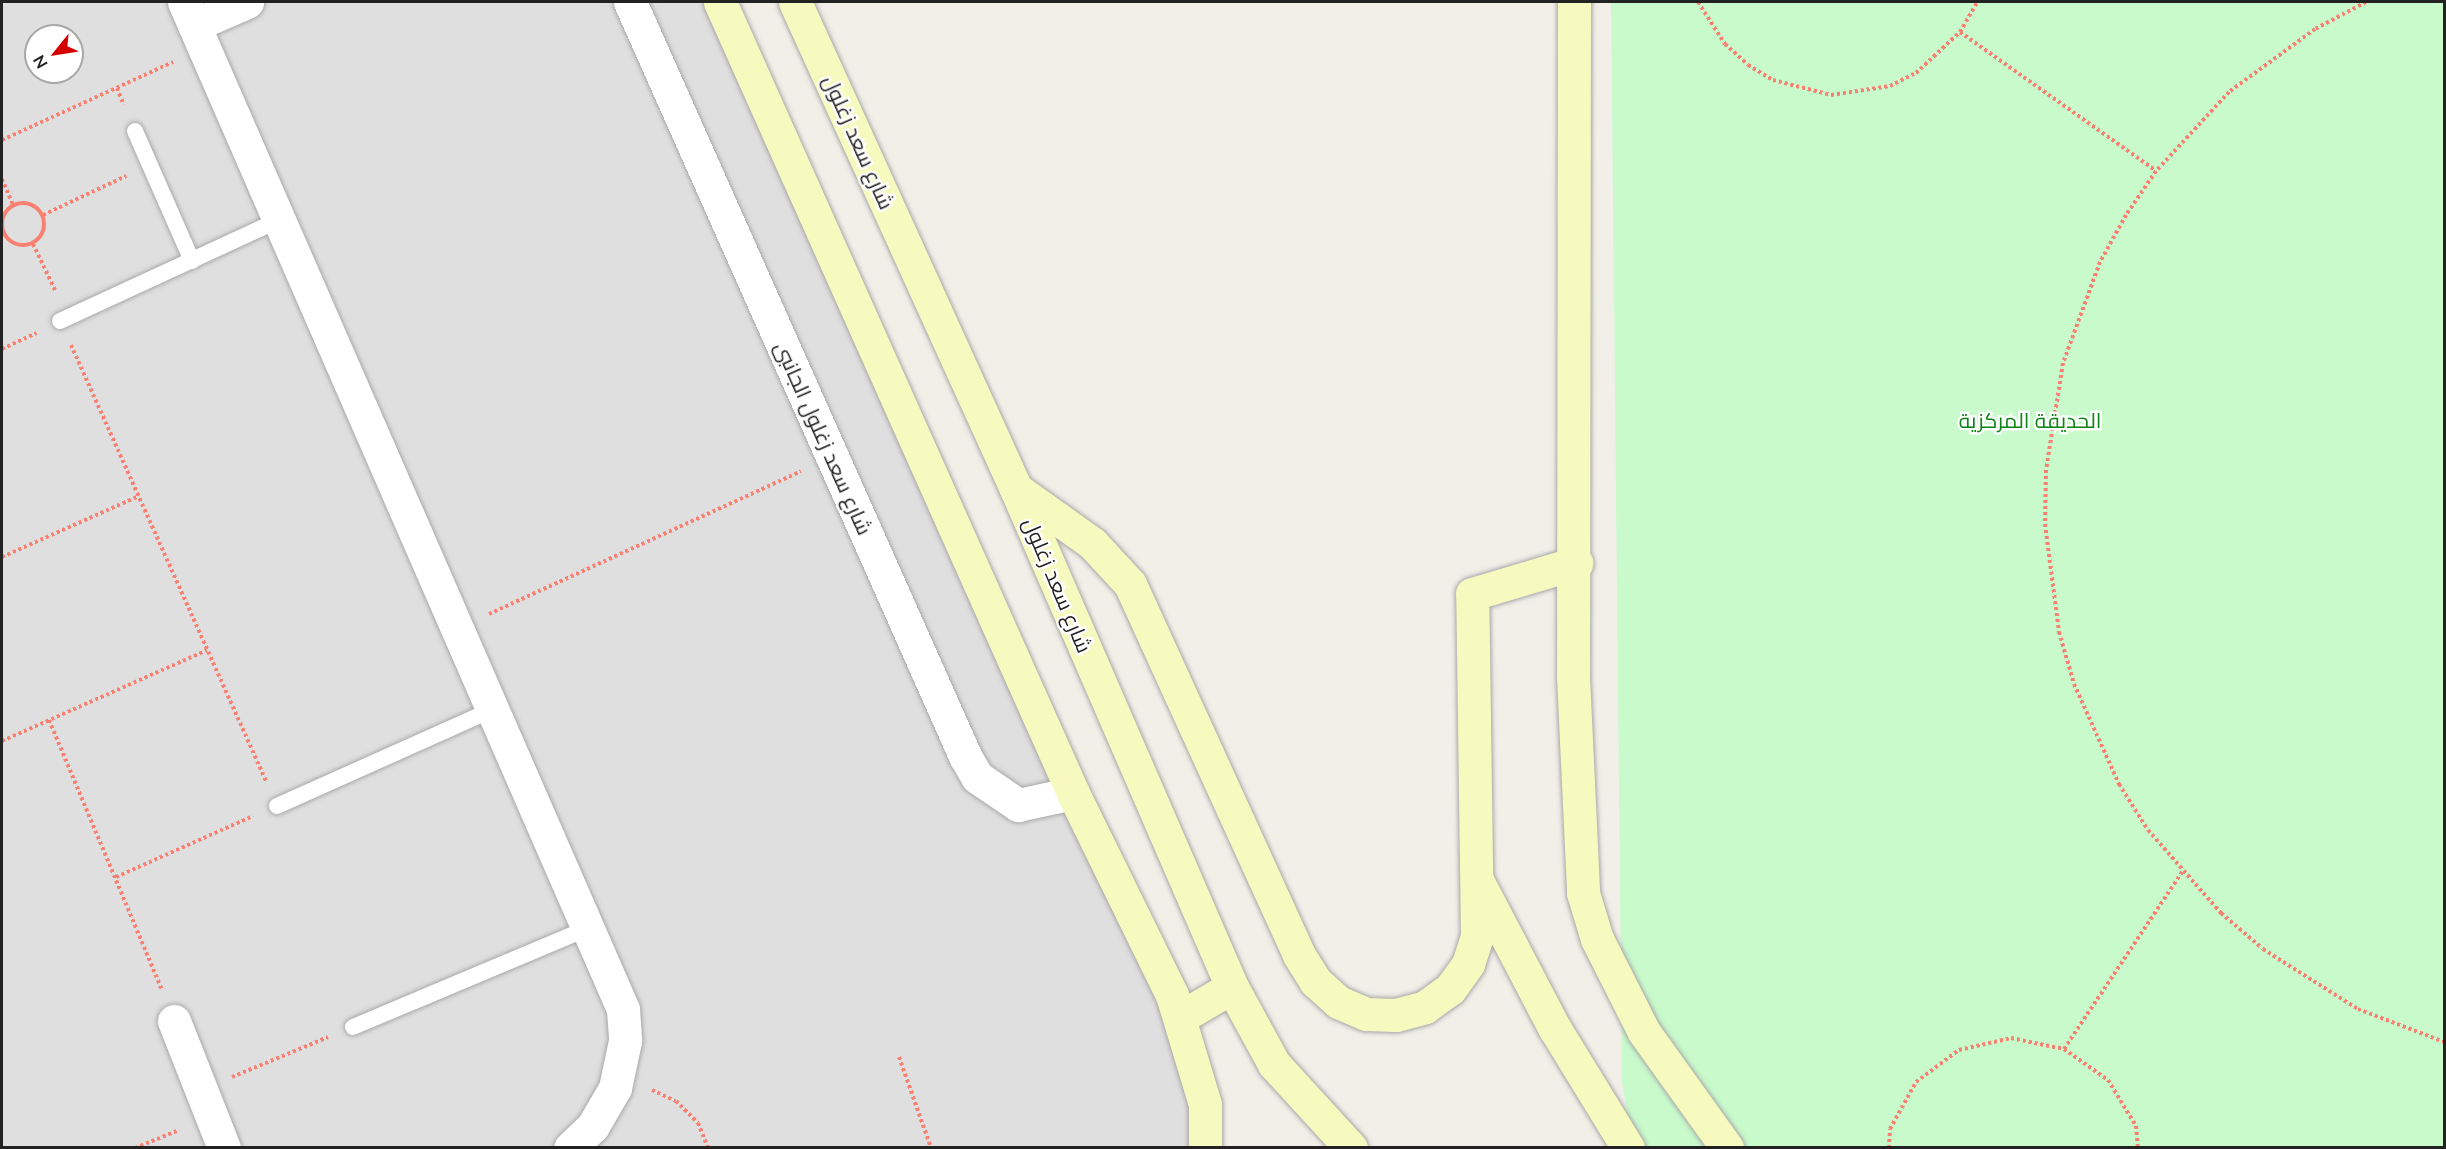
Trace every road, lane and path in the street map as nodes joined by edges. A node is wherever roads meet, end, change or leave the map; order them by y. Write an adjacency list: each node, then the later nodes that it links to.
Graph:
1 (247, 2): 9 (street)
2 (630, 2): 25 (street, شارع سعد زغلول الجانبى)
3 (720, 2): 35 (main road)
4 (795, 2): 26 (main road, شارع سعد زغلول)
5 (1574, 2): 29 (main road)
6 (1698, 2): 10 (path)
7 (1977, 2): 10 (path)
8 (2366, 2): 14 (path)
9 (194, 25): 12 (path); 18 (street)
10 (1960, 32): 14 (path)
11 (135, 131): 13 (lane)
12 (2, 140)
13 (150, 165): 17 (path); 22 (lane)
14 (2156, 171): 37 (path)
15 (2, 179): 16 (path)
16 (13, 205): 17 (path); 19 (path)
17 (43, 214): 21 (path)
18 (279, 220): 22 (lane); 30 (street)
19 (2, 223): 20 (path)
20 (3, 235): 21 (path)
21 (33, 244): 23 (path)
22 (192, 261): 23 (lane)
23 (64, 319): 24 (path); 27 (path)
24 (2, 349)
25 (832, 456): 30 (path); 35 (street, شارع سعد زغلول الجانبى)
26 (1016, 489): 39 (main road); 41 (main road, شارع سعد زغلول)
27 (139, 496): 28 (path); 31 (path)
28 (2, 557)
29 (1576, 563): 39 (main road); 58 (main road)
30 (458, 628): 32 (street)
31 (207, 650): 33 (path); 36 (path)
32 (494, 710): 36 (lane); 40 (street)
33 (49, 720): 34 (path); 38 (path)
34 (2, 741)
35 (1073, 793): 42 (main road)
36 (277, 806): 38 (path)
37 (2182, 872): 45 (path); 46 (path)
38 (116, 877): 43 (path)
39 (1476, 877): 57 (main road)
40 (588, 928): 44 (lane); 48 (street)
41 (1232, 987): 42 (main road); 56 (main road, شارع سعد زغلول)
42 (1181, 1017): 55 (main road)
43 (174, 1022): 49 (street)
44 (353, 1027): 49 (path)
45 (2445, 1041)
46 (2064, 1048): 59 (path); 60 (path)
47 (899, 1057): 54 (path)
48 (615, 1088): 52 (street); 53 (path)
49 (205, 1103): 50 (path); 51 (street)
50 (135, 1148)
51 (224, 1148)
52 (570, 1148)
53 (708, 1148)
54 (931, 1148)
55 (1205, 1148)
56 (1351, 1148)
57 (1628, 1148)
58 (1727, 1148)
59 (1888, 1148)
60 (2138, 1148)

